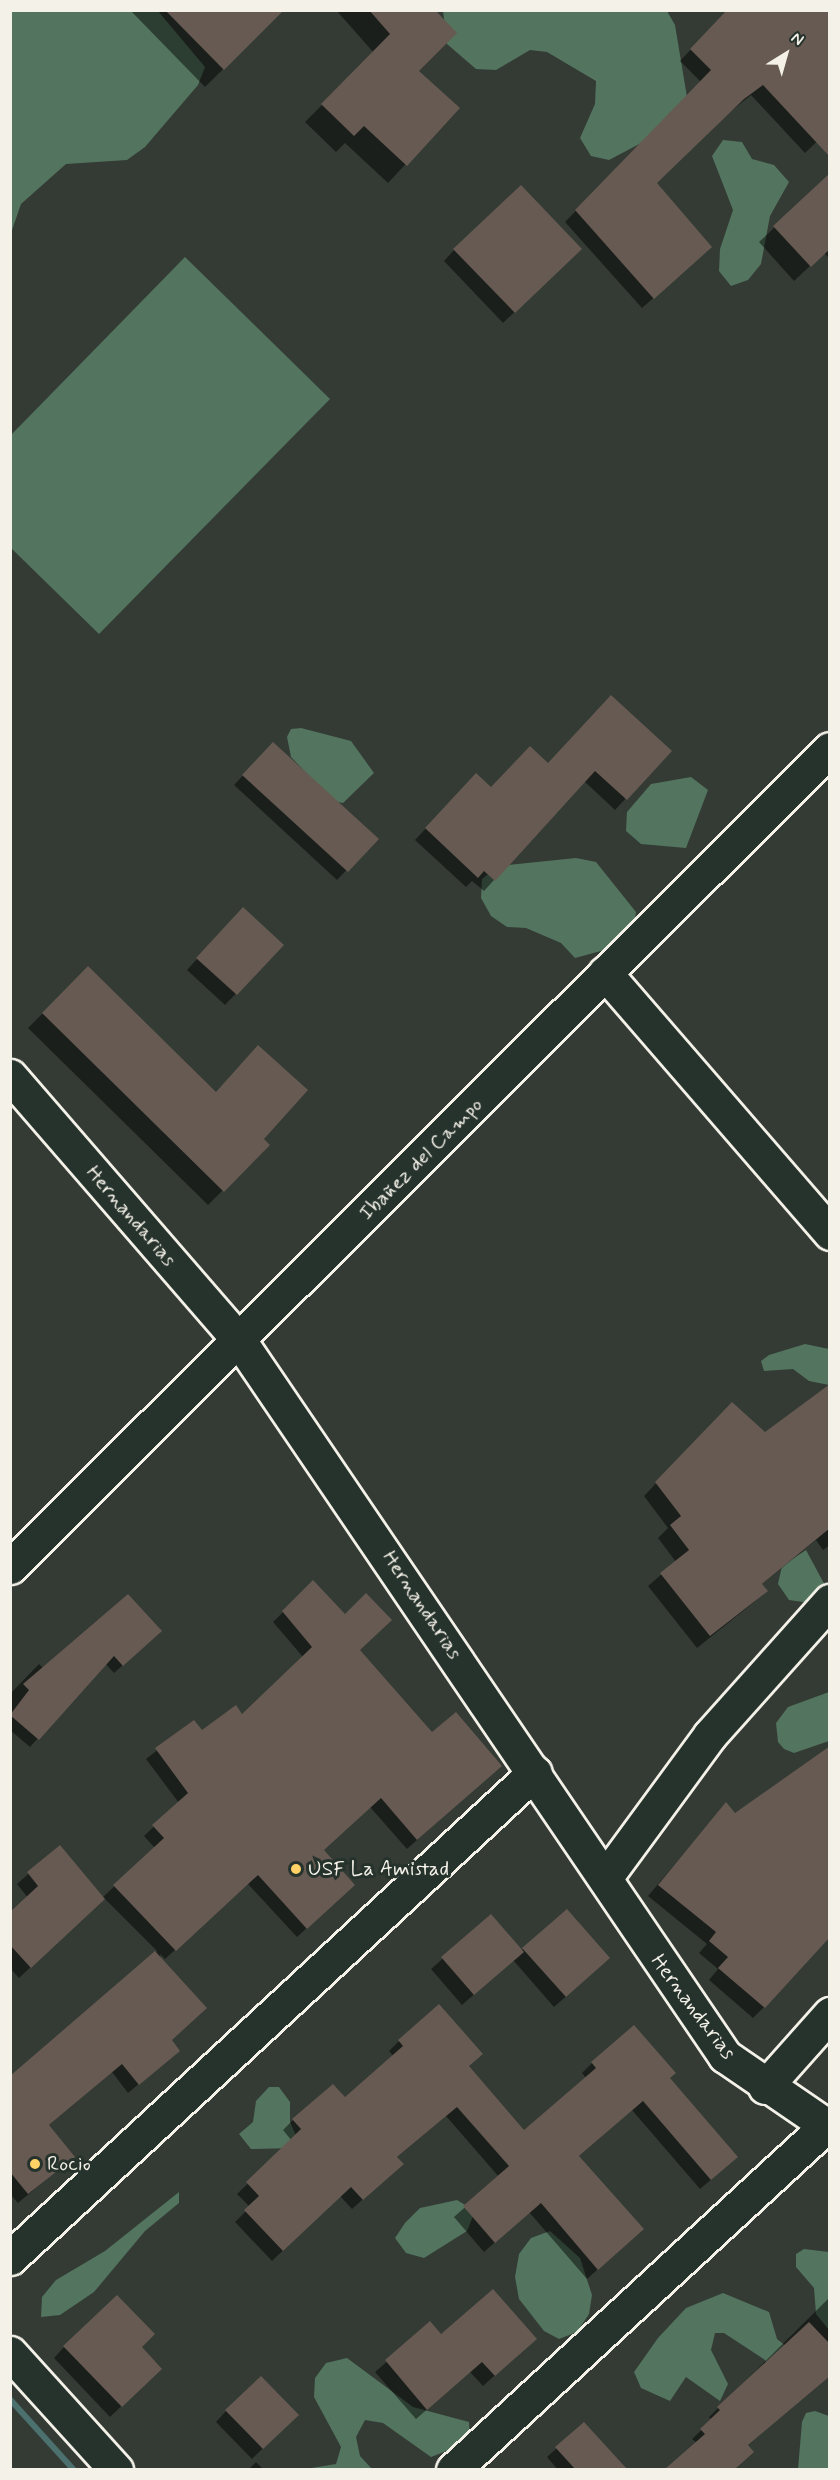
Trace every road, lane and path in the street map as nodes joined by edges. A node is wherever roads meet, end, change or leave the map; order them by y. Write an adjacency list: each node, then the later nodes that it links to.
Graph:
1 (830, 749): 2 (street, Ibañez del Campo)
2 (605, 973): 4 (street); 5 (street, Ibañez del Campo)
3 (10, 1076): 5 (street, Hernandarias)
4 (830, 1233)
5 (241, 1342): 6 (street, Ibañez del Campo); 8 (street, Hernandarias)
6 (10, 1567)
7 (830, 1601): 9 (street)
8 (535, 1772): 9 (street, Hernandarias); 13 (street)
9 (605, 1878): 11 (street, Hernandarias)
10 (830, 2014): 11 (street)
11 (765, 2087): 12 (street, Hernandarias)
12 (828, 2127): 16 (street)
13 (10, 2258)
14 (10, 2353): 15 (street)
15 (116, 2469)
16 (453, 2469)

